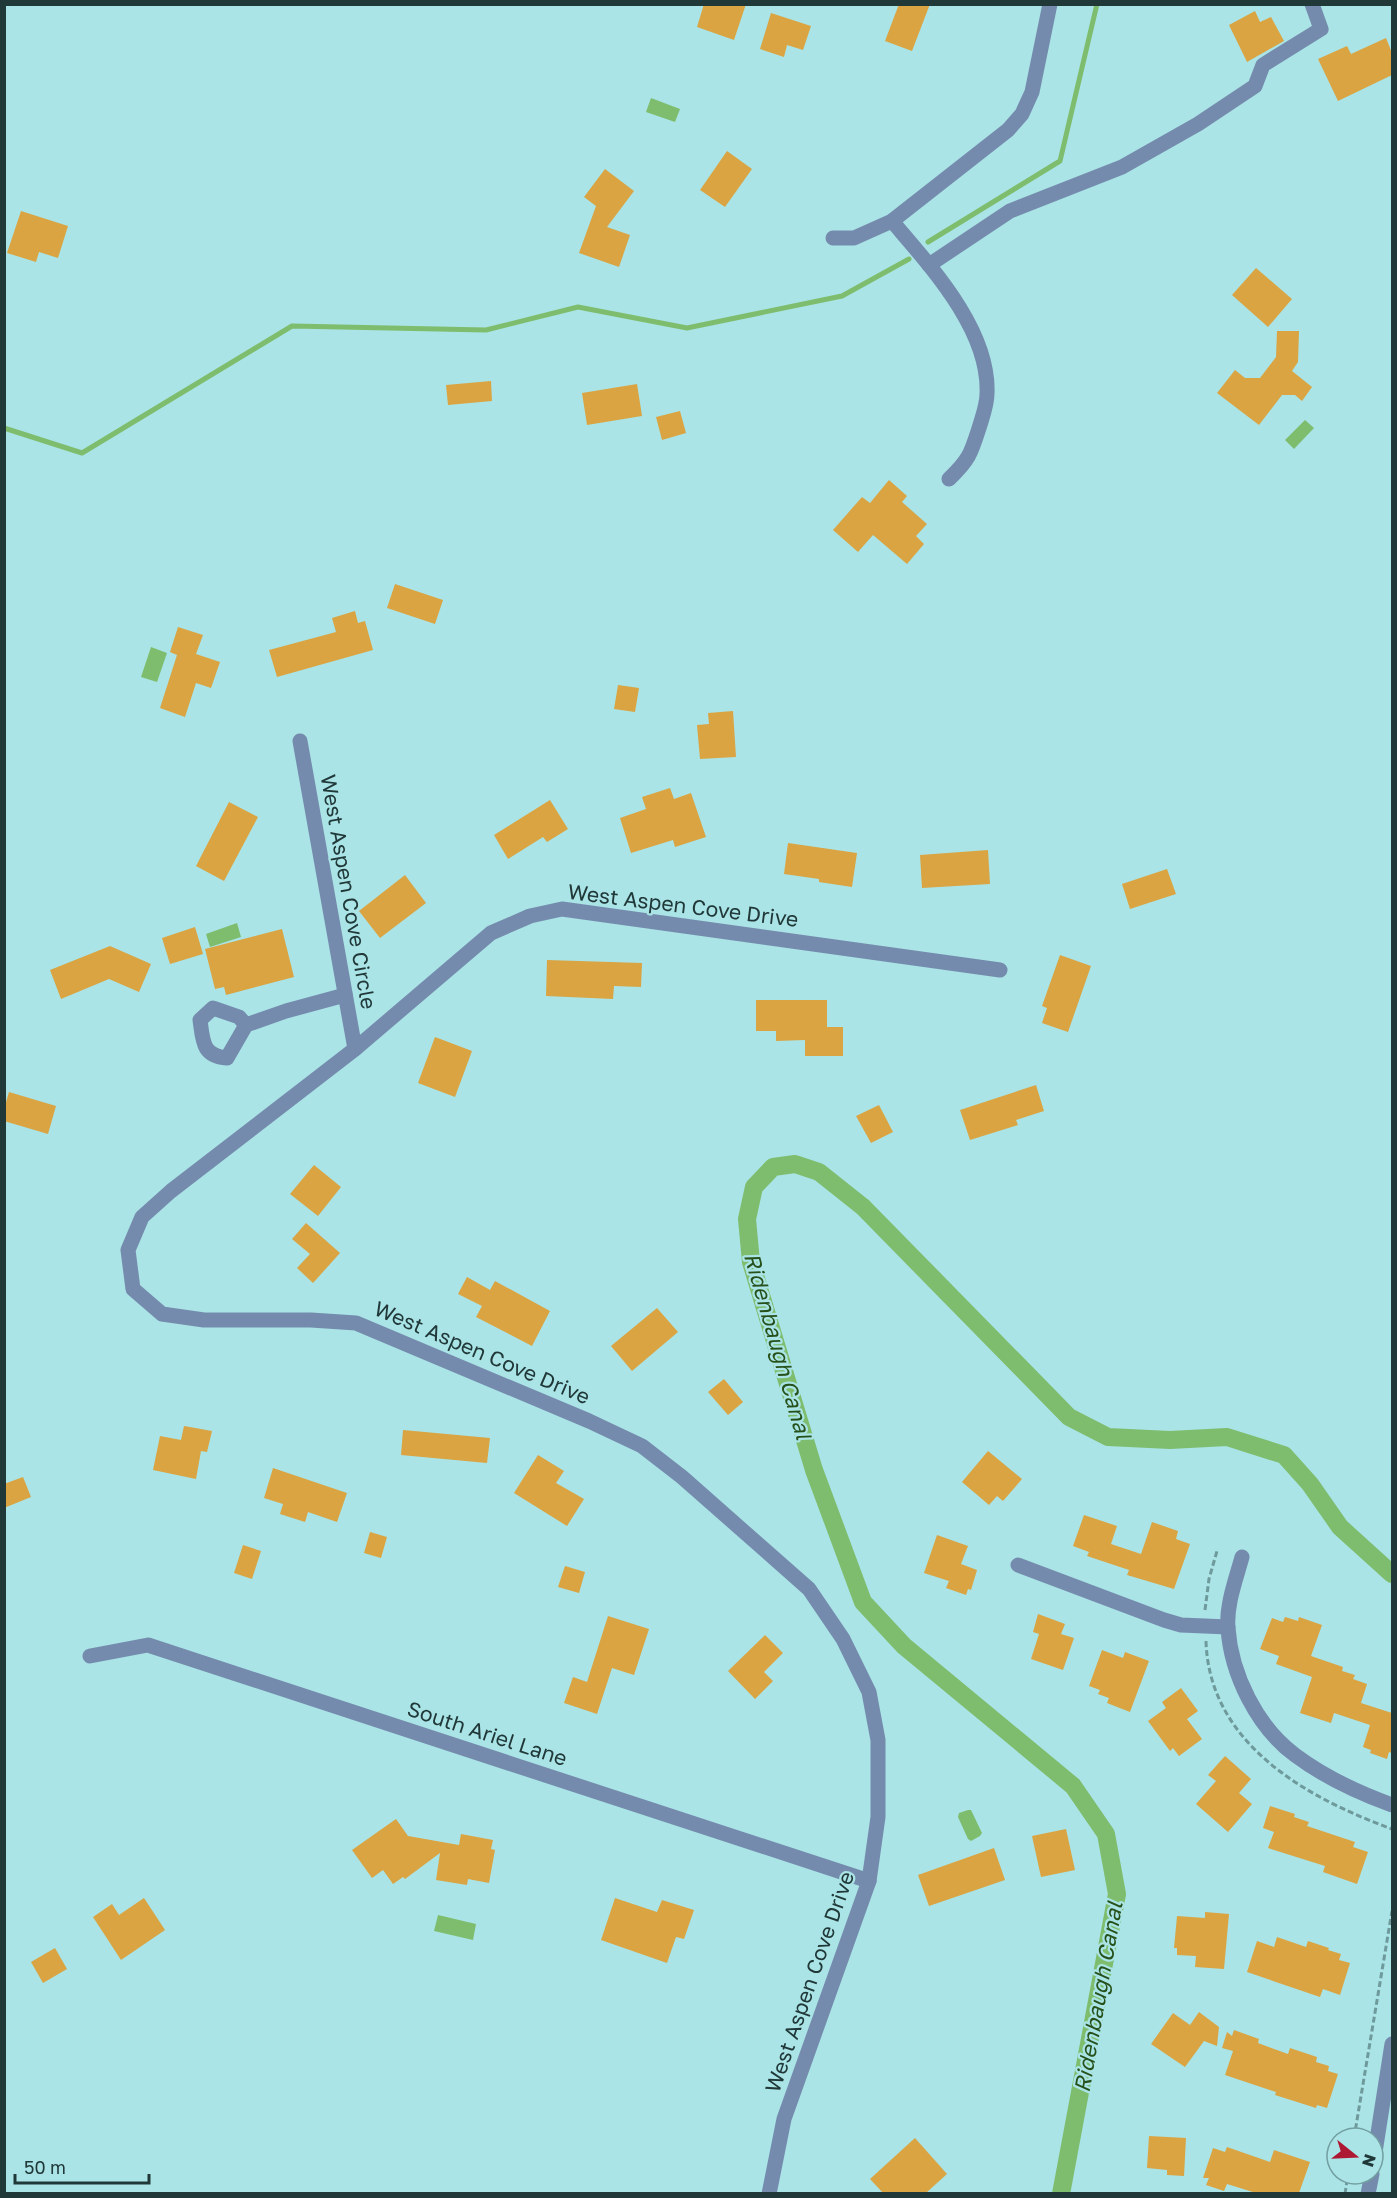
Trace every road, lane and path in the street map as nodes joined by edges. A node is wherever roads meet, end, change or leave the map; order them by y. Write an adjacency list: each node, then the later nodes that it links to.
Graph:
1 (1050, 4): 3 (street)
2 (1312, 4): 5 (street)
3 (892, 221): 4 (street); 5 (street)
4 (833, 238)
5 (929, 265): 6 (street)
6 (949, 479)
7 (300, 741): 9 (street, West Aspen Cove Circle)
8 (1000, 970): 11 (street, West Aspen Cove Drive)
9 (345, 995): 10 (street); 11 (street, West Aspen Cove Circle)
10 (246, 1025)
11 (355, 1049): 17 (street, West Aspen Cove Drive)
12 (1242, 1557): 14 (street)
13 (1018, 1565): 14 (street)
14 (1227, 1627): 16 (street)
15 (90, 1656): 17 (street, South Ariel Lane)
16 (1392, 1804)
17 (869, 1881): 22 (street, West Aspen Cove Drive)
18 (1392, 1911): 20 (path)
19 (1392, 2044): 21 (street)
20 (1356, 2126)
21 (1379, 2126)
22 (769, 2193)

